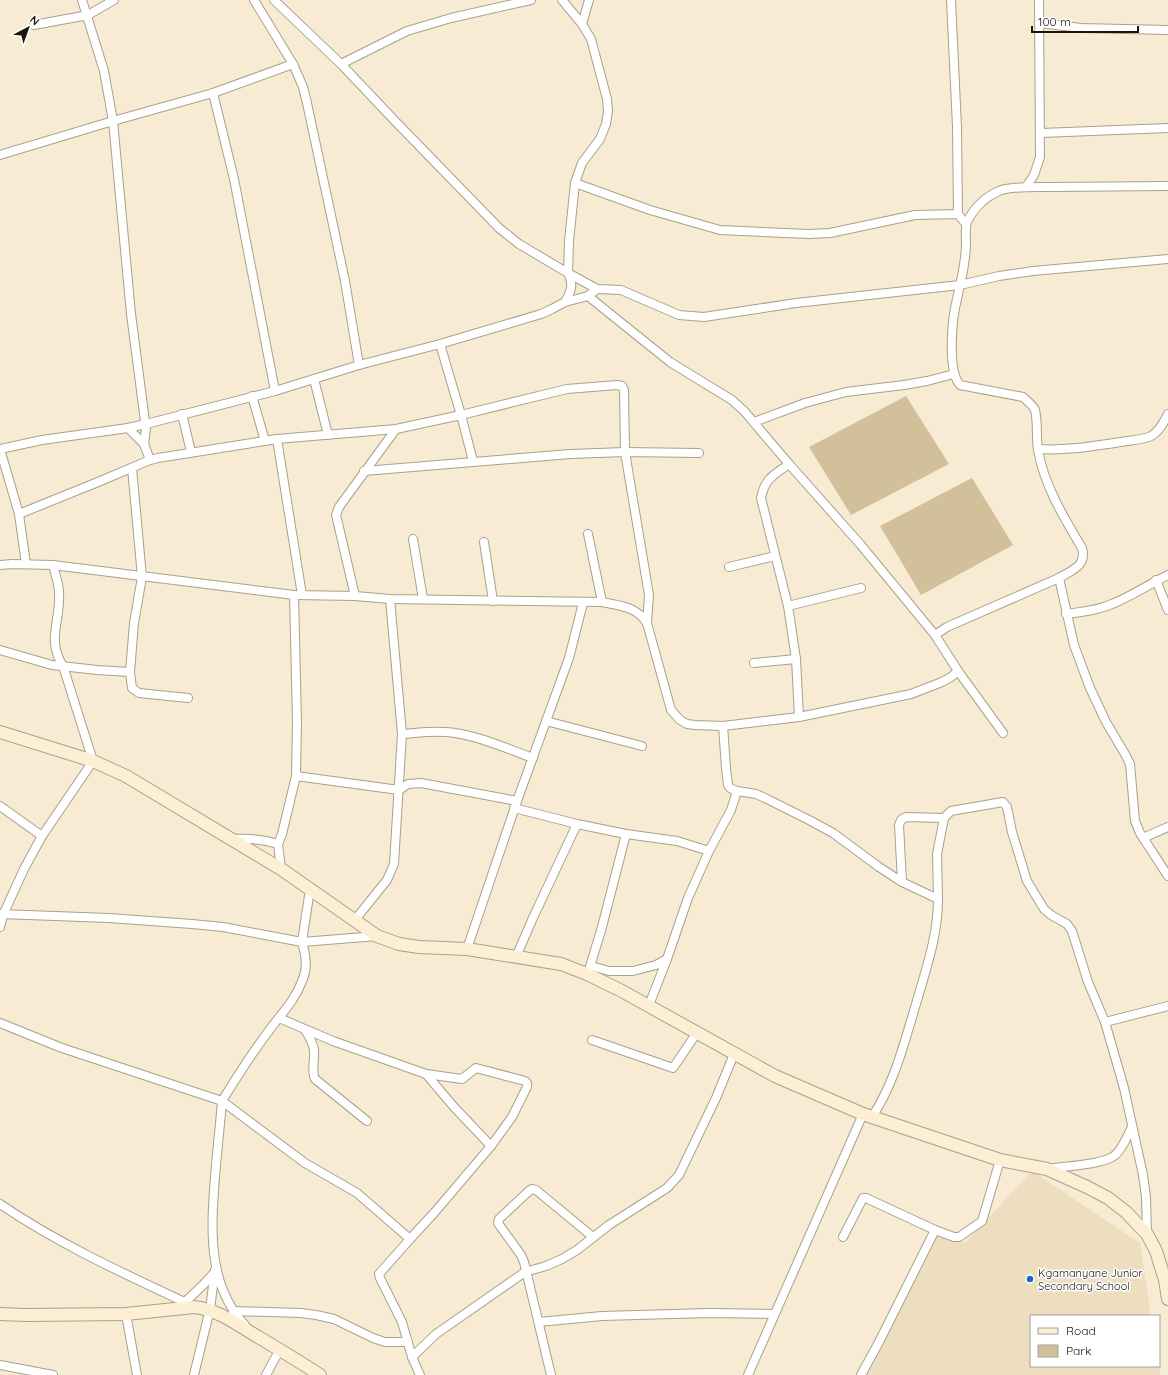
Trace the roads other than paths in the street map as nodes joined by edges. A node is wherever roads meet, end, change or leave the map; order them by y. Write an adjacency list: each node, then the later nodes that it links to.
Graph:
1 (82, 0): 10 (street)
2 (114, 0): 10 (street)
3 (254, 0): 15 (street)
4 (274, 0): 16 (street)
5 (531, 0): 16 (street)
6 (562, 0): 12 (street)
7 (589, 0): 12 (street)
8 (951, 0): 25 (street)
9 (1039, 0): 11 (street)
10 (88, 15): 13 (street); 18 (street)
11 (1039, 23): 14 (street); 20 (street)
12 (582, 24): 22 (street)
13 (34, 25)
14 (1168, 30)
15 (293, 64): 17 (street); 34 (street)
16 (341, 64): 28 (street)
17 (213, 94): 18 (street); 37 (street)
18 (113, 121): 21 (street); 43 (street)
19 (1168, 128): 20 (street)
20 (1041, 133): 24 (street)
21 (0, 155)
22 (575, 183): 25 (street); 28 (street)
23 (1168, 186): 24 (street)
24 (1026, 187): 26 (street)
25 (958, 214): 26 (street)
26 (966, 224): 29 (street)
27 (1168, 258): 29 (street)
28 (568, 273): 30 (street); 32 (street)
29 (960, 284): 30 (street); 35 (street)
30 (597, 289): 31 (street)
31 (588, 296): 32 (street); 42 (street)
32 (564, 302): 33 (street)
33 (440, 344): 34 (street); 41 (street)
34 (359, 365): 36 (street)
35 (954, 374): 42 (street); 51 (street)
36 (314, 379): 37 (street); 46 (street)
37 (275, 391): 38 (street)
38 (252, 396): 39 (street); 48 (street)
39 (182, 414): 43 (street); 52 (street)
40 (1168, 414): 51 (street)
41 (461, 415): 45 (street); 53 (street); 56 (street)
42 (754, 422): 57 (street)
43 (146, 424): 44 (street); 49 (street)
44 (128, 428): 49 (street); 50 (street)
45 (396, 429): 46 (street); 59 (street)
46 (328, 435): 47 (street)
47 (277, 440): 48 (street); 74 (street)
48 (265, 441): 52 (street)
49 (144, 444): 55 (street)
50 (0, 449): 60 (street)
51 (1038, 449): 71 (street)
52 (191, 452): 55 (street)
53 (625, 452): 54 (street); 56 (street); 84 (street)
54 (699, 453)
55 (150, 460): 58 (street)
56 (473, 461): 59 (street)
57 (789, 464): 64 (street); 85 (street)
58 (132, 468): 60 (street); 70 (street)
59 (364, 471): 75 (street)
60 (19, 514): 65 (street)
61 (588, 534): 80 (street)
62 (413, 539): 77 (street)
63 (484, 542): 78 (street)
64 (775, 556): 68 (street); 81 (street)
65 (26, 564): 66 (street); 67 (street)
66 (0, 565)
67 (53, 565): 70 (street); 89 (street)
68 (729, 567)
69 (1168, 575): 72 (street)
70 (142, 577): 74 (street); 91 (street)
71 (1059, 578): 83 (street); 85 (street)
72 (1156, 580): 82 (street); 83 (street)
73 (861, 588): 81 (street)
74 (298, 595): 75 (street); 102 (street)
75 (355, 596): 76 (street)
76 (390, 599): 77 (street); 98 (street)
77 (423, 600): 78 (street)
78 (493, 601): 79 (street)
79 (583, 602): 80 (street); 94 (street)
80 (602, 602): 84 (street)
81 (788, 606): 87 (street)
82 (1168, 610)
83 (1066, 614): 112 (street)
84 (647, 623): 95 (street)
85 (934, 635): 90 (street)
86 (0, 650): 89 (street)
87 (796, 659): 88 (street); 93 (street)
88 (754, 663)
89 (63, 666): 91 (street); 101 (street)
90 (958, 671): 93 (street); 97 (street)
91 (130, 672): 92 (street)
92 (188, 698)
93 (799, 717): 95 (street)
94 (546, 721): 99 (street); 100 (street)
95 (723, 726): 104 (street)
96 (0, 732): 101 (street)
97 (1003, 733)
98 (402, 734): 100 (street); 103 (street)
99 (642, 746)
100 (533, 758): 105 (street)
101 (93, 761): 111 (street); 113 (street)
102 (296, 776): 103 (street); 114 (street)
103 (399, 790): 105 (street); 122 (street)
104 (737, 792): 115 (street); 118 (street)
105 (516, 804): 108 (street); 126 (street)
106 (0, 806): 111 (street)
107 (944, 818): 118 (street); 120 (street); 133 (street)
108 (577, 824): 110 (street); 127 (street)
109 (1168, 827): 112 (street)
110 (626, 834): 115 (street); 129 (street)
111 (42, 836): 121 (street)
112 (1143, 838): 117 (street)
113 (230, 839): 114 (street); 116 (street)
114 (278, 844): 116 (street)
115 (709, 850): 128 (street)
116 (281, 869): 119 (street)
117 (1168, 876)
118 (902, 882): 120 (street)
119 (310, 889): 122 (street); 125 (street)
120 (938, 899): 141 (street)
121 (2, 915): 123 (street); 125 (street)
122 (354, 921): 124 (street)
123 (0, 928)
124 (377, 936): 125 (street); 126 (street)
125 (302, 942): 132 (street)
126 (467, 949): 127 (street)
127 (516, 957): 129 (street)
128 (667, 958): 129 (street); 130 (street)
129 (589, 970): 130 (street)
130 (649, 1005): 136 (street)
131 (1168, 1006): 133 (street)
132 (279, 1018): 135 (street); 140 (street)
133 (1105, 1022): 143 (street)
134 (0, 1023): 140 (street)
135 (305, 1030): 139 (street); 142 (street)
136 (696, 1034): 137 (street); 138 (street)
137 (592, 1040)
138 (734, 1054): 141 (street); 150 (street)
139 (426, 1074): 144 (street); 144 (street)
140 (222, 1101): 152 (street); 153 (street)
141 (868, 1116): 145 (street); 162 (street)
142 (367, 1121)
143 (1132, 1126): 146 (street); 149 (street)
144 (491, 1146): 152 (street)
145 (1000, 1160): 146 (street); 148 (street)
146 (1047, 1169): 149 (street)
147 (0, 1204): 157 (street)
148 (935, 1230): 151 (street); 177 (street)
149 (1147, 1234): 155 (street)
150 (592, 1237): 154 (street); 154 (street)
151 (843, 1237)
152 (410, 1239): 165 (street)
153 (215, 1269): 157 (street); 158 (street); 159 (street)
154 (525, 1272): 163 (street); 167 (street)
155 (1166, 1282): 156 (street)
156 (1168, 1299)
157 (189, 1305): 158 (street); 161 (street)
158 (210, 1309): 164 (street); 171 (street)
159 (233, 1311): 164 (street); 165 (street)
160 (0, 1314): 161 (street)
161 (126, 1314): 170 (street)
162 (774, 1314): 163 (street); 176 (street)
163 (539, 1322): 175 (street)
164 (261, 1339): 166 (street)
165 (408, 1342): 167 (street)
166 (280, 1350): 172 (street); 173 (street)
167 (412, 1357): 174 (street)
168 (0, 1365): 169 (street)
169 (53, 1375)
170 (137, 1375)
171 (194, 1375)
172 (266, 1375)
173 (320, 1375)
174 (420, 1375)
175 (551, 1375)
176 (748, 1375)
177 (861, 1375)

